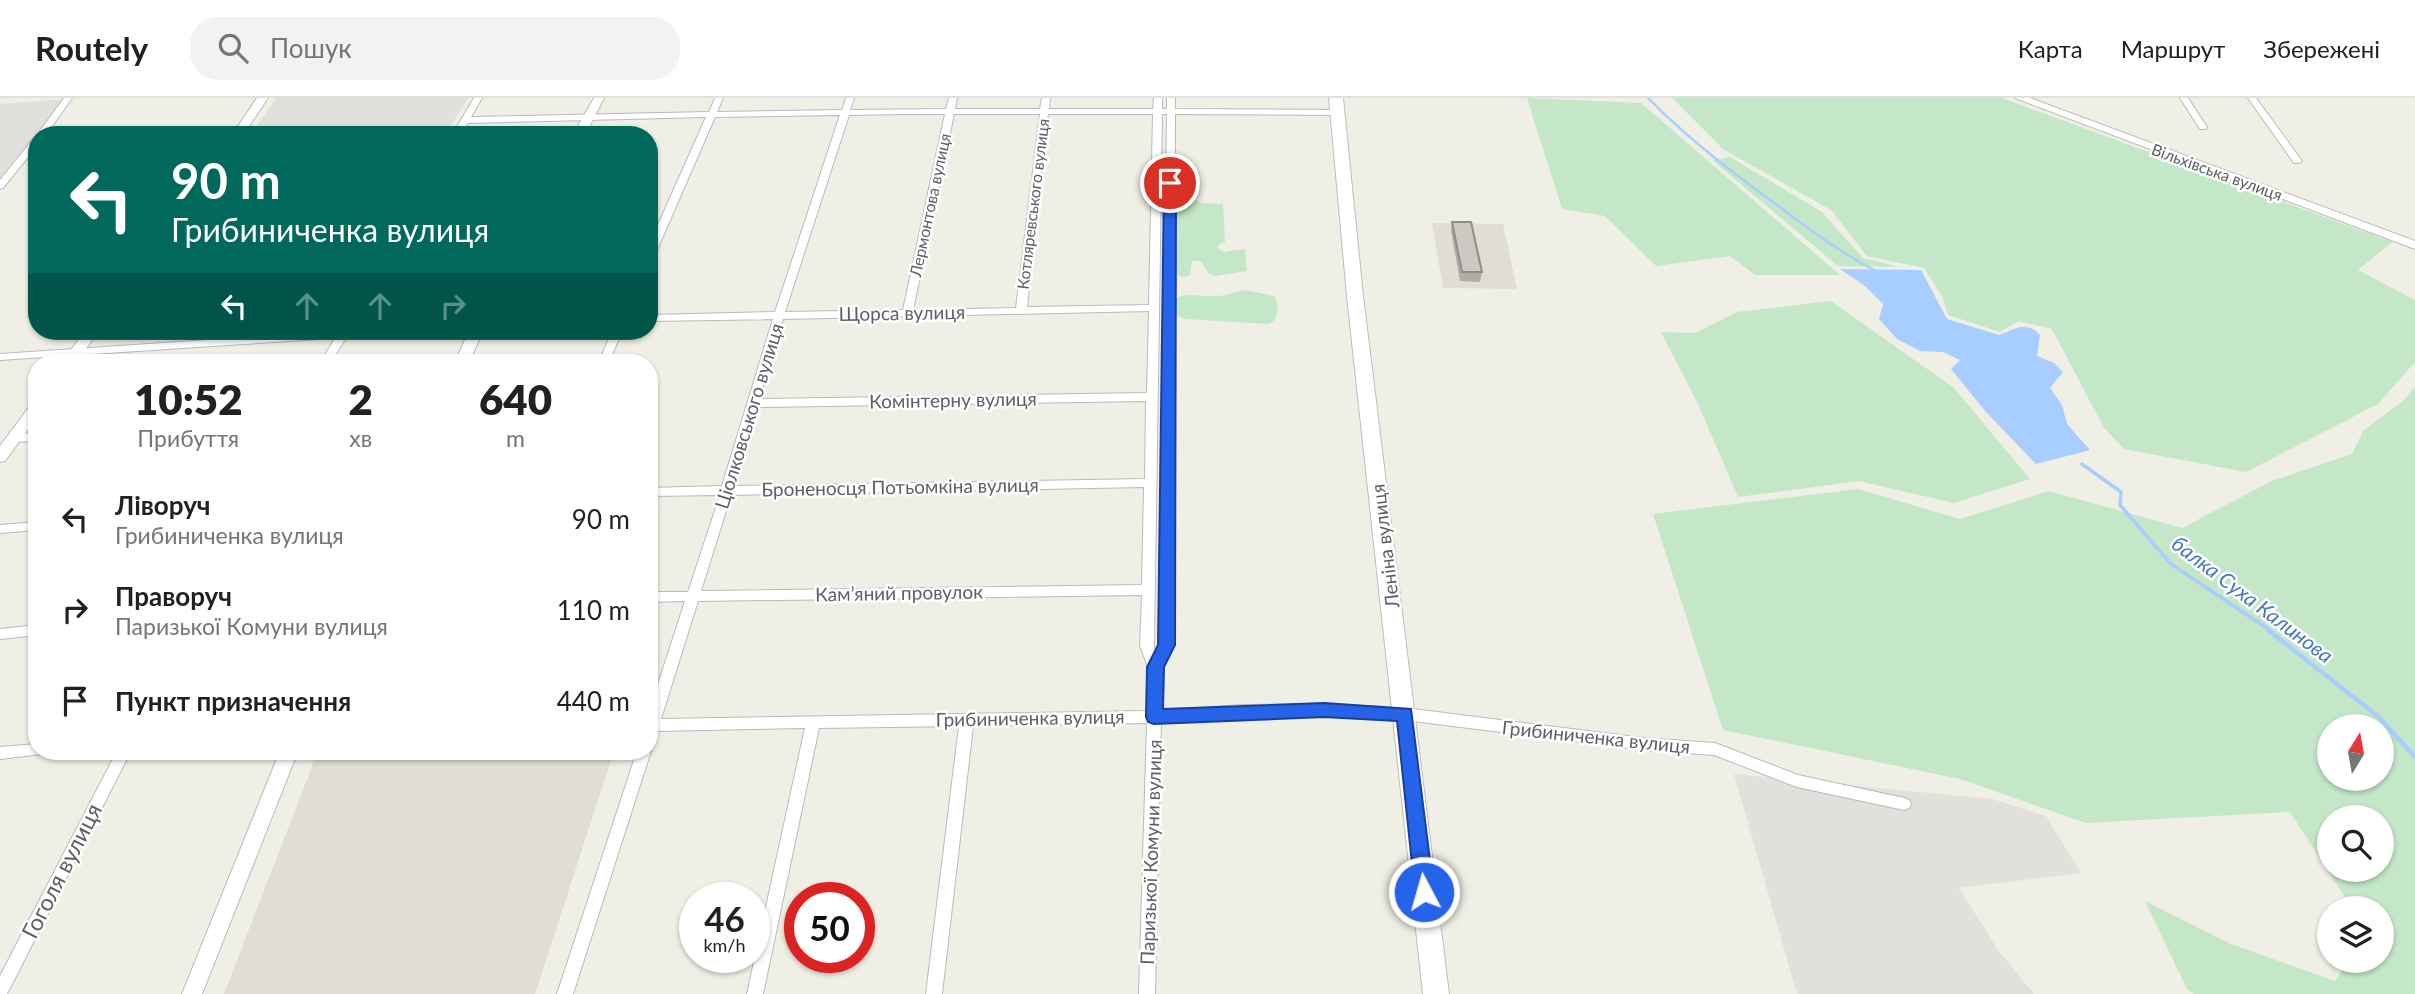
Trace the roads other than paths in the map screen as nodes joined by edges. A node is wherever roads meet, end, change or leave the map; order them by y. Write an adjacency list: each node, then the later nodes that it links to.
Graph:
1 (68, 98): 20 (street)
2 (262, 98): 21 (street)
3 (478, 98): 19 (street)
4 (599, 98): 18 (street)
5 (719, 98): 17 (street)
6 (850, 98): 16 (street, Ціолковського вулиця)
7 (953, 98): 14 (street, Лермонтова вулиця)
8 (1046, 98): 15 (street, Котляревського вулиця)
9 (2020, 98): 29 (street, Вільхівська вулиця)
10 (2184, 98): 24 (street)
11 (2252, 98): 26 (street)
12 (1164, 104): 13 (street); 15 (street); 30 (street, Паризької Комуни вулиця); 56 (street, Паризької Комуни вулиця)
13 (1337, 105): 58 (main road, Леніна вулиця)
14 (950, 111): 15 (street); 16 (street); 32 (street, Лермонтова вулиця)
15 (1045, 111): 31 (street, Котляревського вулиця)
16 (846, 112): 17 (street); 33 (street, Ціолковського вулиця)
17 (712, 113): 18 (street); 28 (street)
18 (589, 116): 19 (street); 23 (street)
19 (465, 120): 22 (street)
20 (48, 126)
21 (243, 126)
22 (461, 126)
23 (584, 126)
24 (2203, 127)
25 (28, 151): 27 (street)
26 (2297, 161)
27 (0, 186)
28 (658, 236)
29 (2415, 246)
30 (1154, 308): 31 (street, Щорса вулиця); 40 (street, Паризької Комуни вулиця)
31 (1021, 311): 32 (street, Щорса вулиця)
32 (907, 313): 33 (street, Щорса вулиця)
33 (779, 315): 34 (street, Щорса вулиця); 41 (street, Ціолковського вулиця)
34 (658, 318)
35 (246, 340): 36 (street)
36 (218, 342): 37 (street)
37 (102, 354)
38 (0, 357): 39 (street)
39 (28, 357)
40 (1152, 397): 41 (street, Комінтерну вулиця); 46 (street, Паризької Комуни вулиця)
41 (753, 403): 47 (street, Ціолковського вулиця)
42 (28, 418): 44 (street)
43 (28, 437): 44 (street)
44 (13, 438): 45 (street)
45 (0, 457)
46 (1150, 483): 47 (street, Броненосця Потьомкіна вулиця); 51 (street, Паризької Комуни вулиця)
47 (727, 490): 48 (street, Броненосця Потьомкіна вулиця); 53 (street, Ціолковського вулиця)
48 (658, 492)
49 (28, 527): 50 (street)
50 (0, 529)
51 (1148, 590): 53 (street, Кам’яний провулок); 56 (street, Паризької Комуни вулиця)
52 (658, 597): 53 (street, Кам’яний провулок)
53 (694, 597): 57 (street, Ціолковського вулиця)
54 (28, 631): 55 (street)
55 (0, 634)
56 (1156, 667): 59 (street, Паризької Комуни вулиця)
57 (658, 704)
58 (1405, 714): 59 (street, Грибиниченка вулиця); 68 (street, Грибиниченка вулиця); 75 (main road, Леніна вулиця)
59 (1154, 717): 60 (street, Грибиниченка вулиця); 74 (street, Паризької Комуни вулиця)
60 (967, 719): 61 (street, Грибиниченка вулиця); 73 (street)
61 (813, 722): 62 (street, Грибиниченка вулиця); 72 (street)
62 (658, 728)
63 (28, 751): 64 (street)
64 (0, 753)
65 (119, 760): 69 (street, Гоголя вулиця)
66 (285, 760): 70 (street)
67 (641, 760): 71 (street)
68 (1905, 804)
69 (0, 992)
70 (192, 994)
71 (565, 994)
72 (755, 994)
73 (934, 994)
74 (1147, 994)
75 (1436, 994)

